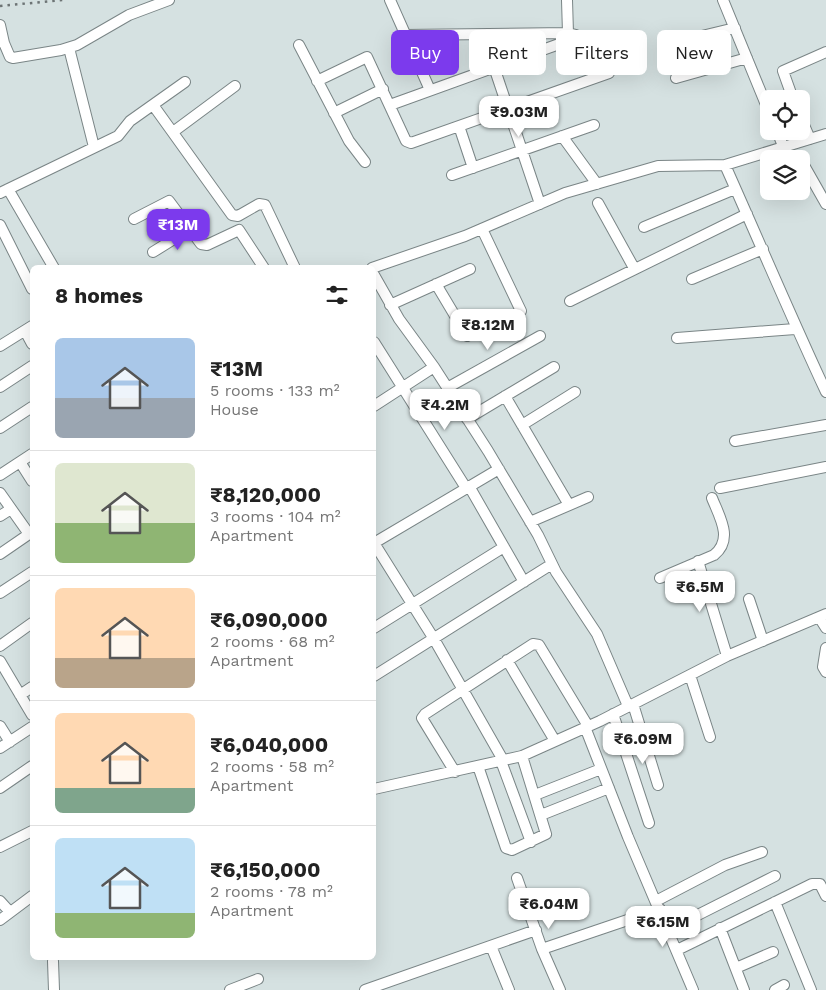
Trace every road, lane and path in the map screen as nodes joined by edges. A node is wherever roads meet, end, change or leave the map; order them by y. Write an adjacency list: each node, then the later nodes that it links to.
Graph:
1 (169, 0): 14 (street)
2 (390, 0): 7 (street)
3 (567, 0): 8 (street)
4 (723, 0): 6 (street)
5 (0, 25): 12 (street)
6 (735, 28): 9 (street); 16 (street)
7 (402, 30)
8 (568, 30)
9 (727, 30)
10 (556, 33): 11 (street)
11 (459, 34)
12 (2, 42): 14 (street)
13 (299, 45): 23 (street)
14 (69, 48): 42 (street)
15 (826, 52): 28 (street)
16 (747, 58): 21 (street); 27 (street)
17 (423, 75): 26 (street)
18 (472, 75): 26 (street)
19 (497, 75): 31 (street)
20 (603, 75): 31 (street)
21 (676, 78)
22 (185, 82): 29 (street)
23 (317, 82): 25 (street); 32 (street)
24 (235, 86): 35 (street)
25 (383, 89): 30 (street); 32 (street)
26 (430, 90): 30 (street)
27 (760, 90)
28 (790, 90)
29 (153, 105): 35 (street); 42 (street)
30 (390, 105): 34 (street)
31 (508, 109): 34 (street); 43 (street)
32 (334, 113): 45 (street)
33 (594, 125): 37 (street)
34 (459, 126): 47 (street)
35 (173, 132): 66 (street)
36 (826, 134): 38 (street)
37 (562, 136): 43 (street); 50 (street)
38 (810, 139)
39 (784, 140): 41 (street)
40 (806, 140): 41 (street)
41 (788, 145): 44 (street); 46 (street)
42 (94, 147): 52 (street)
43 (522, 150): 47 (street); 54 (street)
44 (792, 150)
45 (365, 162)
46 (725, 165): 50 (street); 51 (street)
47 (473, 168): 48 (street)
48 (452, 176)
49 (810, 176): 55 (street)
50 (597, 184): 54 (street)
51 (735, 189): 56 (street); 59 (street)
52 (4, 191): 64 (street)
53 (598, 203): 68 (street)
54 (540, 204): 61 (street)
55 (826, 204)
56 (747, 214): 62 (street); 68 (street)
57 (134, 219): 60 (street)
58 (0, 225): 73 (street)
59 (644, 227)
60 (190, 228): 63 (street); 65 (street)
61 (482, 229): 67 (street); 76 (street)
62 (763, 249): 71 (street); 78 (street)
63 (153, 252)
64 (52, 265)
65 (262, 265)
66 (294, 265)
67 (376, 267)
68 (634, 268): 74 (street)
69 (470, 269): 72 (street)
70 (376, 279): 75 (street)
71 (692, 279)
72 (436, 284): 75 (street); 79 (street)
73 (30, 285)
74 (570, 301)
75 (390, 305): 86 (street)
76 (521, 311)
77 (29, 328): 83 (street)
78 (795, 329): 81 (street); 91 (street)
79 (467, 336)
80 (540, 336): 89 (street)
81 (677, 338)
82 (376, 345): 88 (street)
83 (0, 346)
84 (554, 366): 92 (street)
85 (30, 367): 87 (street)
86 (434, 367): 88 (street); 89 (street)
87 (0, 386)
88 (402, 388): 93 (street); 106 (street)
89 (447, 388): 95 (street)
90 (575, 392): 96 (street)
91 (826, 392)
92 (504, 396): 95 (street); 96 (street)
93 (376, 405)
94 (30, 408): 98 (street)
95 (467, 419): 103 (street)
96 (522, 425): 111 (street)
97 (826, 425): 99 (street)
98 (0, 428)
99 (735, 441)
100 (30, 455): 101 (street)
101 (20, 462): 104 (street); 105 (street)
102 (826, 467): 107 (street)
103 (499, 469): 106 (street); 114 (street)
104 (0, 475)
105 (30, 479)
106 (468, 487): 117 (street); 119 (street)
107 (720, 488)
108 (0, 493): 112 (street)
109 (588, 497): 111 (street)
110 (712, 498): 121 (street)
111 (569, 504): 114 (street)
112 (12, 509): 113 (street); 115 (street)
113 (0, 516)
114 (530, 522): 122 (street)
115 (30, 532)
116 (30, 534): 120 (street)
117 (376, 542)
118 (376, 546): 128 (street)
119 (504, 547): 125 (street); 128 (street)
120 (0, 554)
121 (698, 562): 124 (street); 137 (street)
122 (552, 564): 125 (street); 146 (street)
123 (30, 573): 126 (street)
124 (660, 578)
125 (524, 582): 133 (street)
126 (0, 592)
127 (749, 599): 134 (street)
128 (412, 604): 131 (street); 133 (street)
129 (822, 616): 132 (street); 134 (street)
130 (30, 624): 135 (street)
131 (376, 627)
132 (826, 628)
133 (434, 639): 141 (street); 144 (street)
134 (763, 641): 137 (street)
135 (0, 646)
136 (826, 648): 140 (street)
137 (727, 656): 142 (street)
138 (507, 660): 144 (street); 150 (street); 153 (street)
139 (1, 665): 145 (street)
140 (826, 672)
141 (376, 675)
142 (690, 675): 146 (street); 152 (street)
143 (30, 688): 145 (street)
144 (463, 689): 157 (street); 161 (street)
145 (20, 695): 147 (street)
146 (631, 705): 148 (street); 162 (street)
147 (30, 712)
148 (613, 714): 150 (street); 168 (street)
149 (0, 726): 154 (street)
150 (586, 726): 153 (street); 160 (street)
151 (30, 728): 154 (street)
152 (710, 738)
153 (554, 741): 156 (street)
154 (10, 742): 155 (street)
155 (0, 748)
156 (522, 756): 157 (street); 166 (street)
157 (502, 761): 158 (street); 170 (street)
158 (478, 766): 161 (street); 170 (street)
159 (30, 767): 164 (street)
160 (601, 769): 165 (street); 166 (street)
161 (455, 772): 163 (street)
162 (658, 785)
163 (376, 787)
164 (0, 788)
165 (609, 788): 167 (street); 177 (street)
166 (535, 795): 167 (street)
167 (541, 815): 170 (street)
168 (649, 823)
169 (30, 832): 171 (street)
170 (532, 842)
171 (2, 843)
172 (762, 852): 177 (street)
173 (775, 876): 184 (street)
174 (517, 878): 183 (street)
175 (825, 887): 179 (street)
176 (30, 897): 180 (street)
177 (656, 900): 184 (street); 186 (street)
178 (0, 901): 180 (street)
179 (775, 902): 182 (street); 200 (street)
180 (10, 912): 181 (street)
181 (0, 920)
182 (720, 928): 187 (street); 190 (street)
183 (536, 930): 185 (street); 186 (street)
184 (668, 930): 187 (street)
185 (491, 946): 192 (street); 196 (street)
186 (542, 949): 197 (street)
187 (677, 950): 198 (street)
188 (773, 952): 190 (street)
189 (53, 961): 193 (street)
190 (736, 968): 199 (street)
191 (258, 979): 194 (street)
192 (388, 986): 195 (street)
193 (54, 990)
194 (230, 990)
195 (365, 990)
196 (509, 990)
197 (560, 990)
198 (693, 990)
199 (744, 990)
200 (811, 990)

